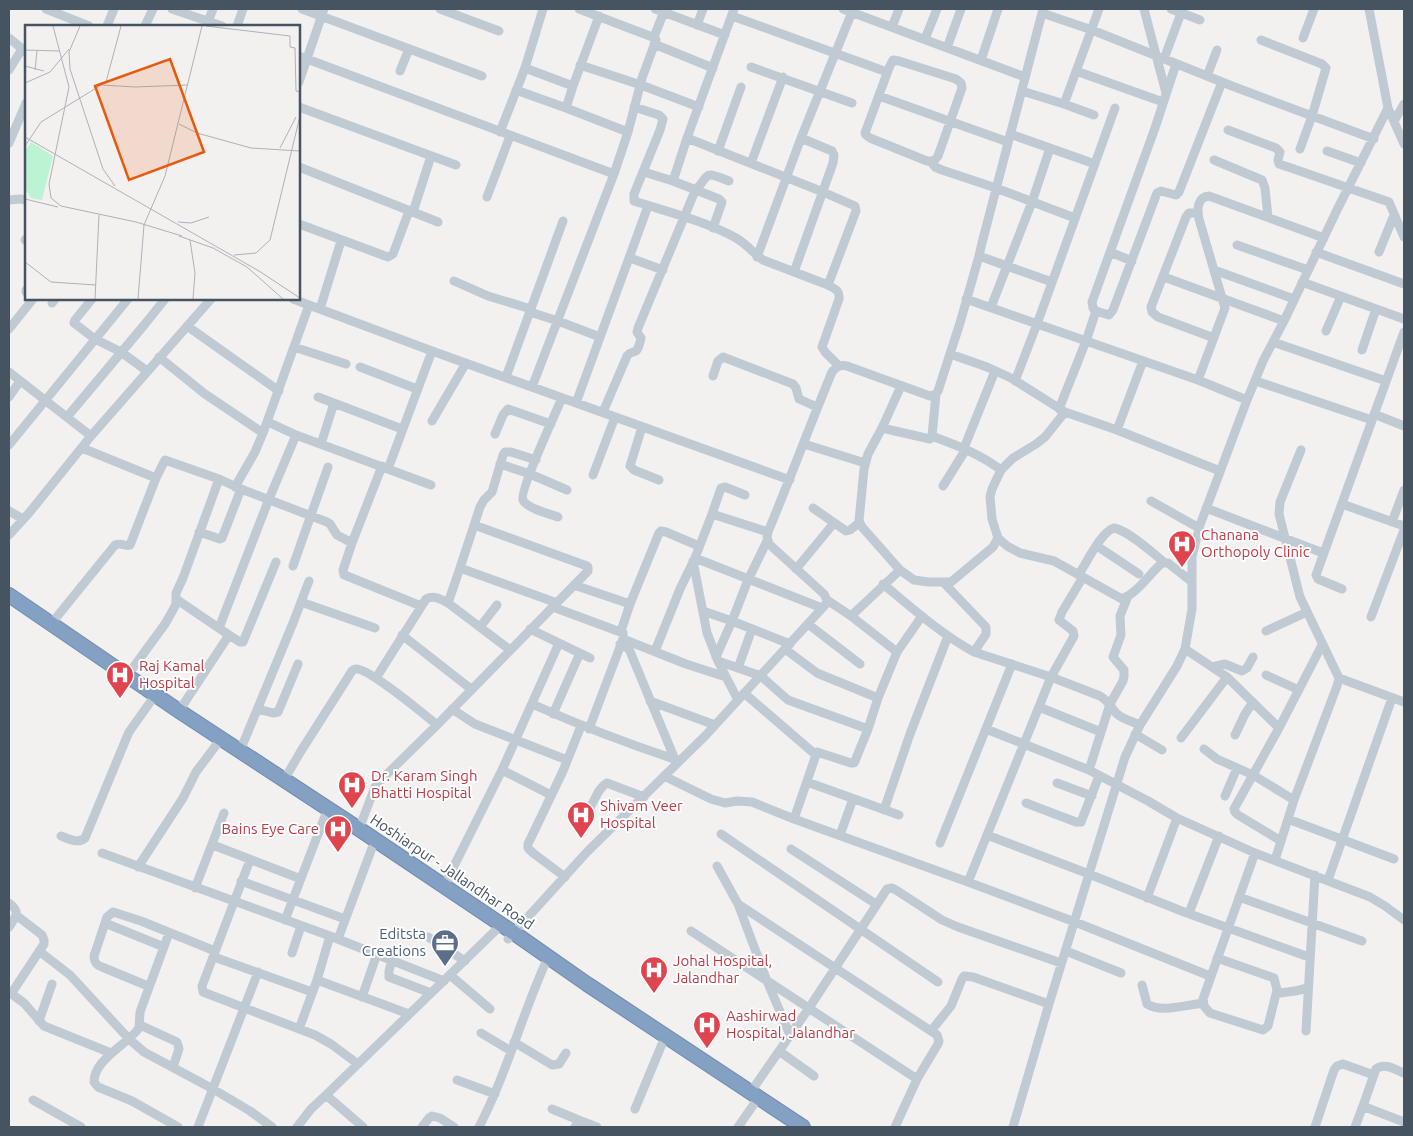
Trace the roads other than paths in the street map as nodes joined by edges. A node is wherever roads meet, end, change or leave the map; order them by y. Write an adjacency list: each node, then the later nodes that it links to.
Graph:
1 (46, 9): 32 (street)
2 (114, 9): 33 (street)
3 (153, 9): 34 (street)
4 (172, 9): 31 (street)
5 (213, 9): 31 (street)
6 (243, 9): 35 (street)
7 (302, 9): 25 (street)
8 (440, 9): 39 (street)
9 (544, 9): 57 (street)
10 (578, 9): 29 (street)
11 (655, 9): 23 (street)
12 (703, 9): 36 (street)
13 (842, 9): 27 (street)
14 (899, 9): 37 (street)
15 (937, 9): 43 (street)
16 (961, 9): 46 (street)
17 (998, 9): 53 (street)
18 (1099, 9): 38 (street)
19 (1144, 9): 51 (street)
20 (1170, 9): 28 (street)
21 (1314, 9): 41 (street)
22 (1369, 9): 87 (street)
23 (664, 10): 36 (street); 45 (street)
24 (1043, 11): 38 (street); 67 (street)
25 (323, 12): 47 (street); 52 (street)
26 (733, 12): 40 (street); 50 (street)
27 (852, 12): 37 (street); 50 (street)
28 (1181, 13): 30 (street); 51 (street)
29 (599, 16): 45 (street); 55 (street)
30 (1200, 20)
31 (207, 23)
32 (82, 25)
33 (107, 25)
34 (145, 25)
35 (237, 25)
36 (697, 26): 40 (street)
37 (892, 27): 43 (street)
38 (1092, 30): 51 (street); 61 (street)
39 (499, 31)
40 (724, 35): 58 (street)
41 (1303, 38)
42 (9, 39): 49 (street)
43 (925, 39): 46 (street)
44 (1261, 40): 89 (street)
45 (654, 41): 58 (street); 69 (street)
46 (947, 48): 53 (street)
47 (409, 49): 60 (street); 64 (street)
48 (1217, 50): 65 (street)
49 (24, 51): 59 (street)
50 (837, 54): 62 (street); 74 (street)
51 (1160, 57): 54 (street); 75 (street)
52 (303, 58): 63 (street); 93 (street)
53 (981, 60): 67 (street)
54 (1176, 64): 65 (street); 75 (street)
55 (580, 65): 69 (street); 70 (street)
56 (751, 67): 66 (street)
57 (525, 68): 70 (street); 72 (street)
58 (713, 68): 84 (street)
59 (9, 70)
60 (400, 71)
61 (1076, 71): 77 (street); 79 (street)
62 (887, 72): 76 (street); 90 (street)
63 (300, 76)
64 (482, 76)
65 (1207, 76): 68 (street)
66 (783, 77): 74 (street); 109 (street)
67 (1025, 77): 73 (street)
68 (1222, 82): 89 (street); 148 (street)
69 (641, 85): 83 (street); 84 (street)
70 (573, 86): 85 (street)
71 (741, 87): 104 (street)
72 (516, 90): 85 (street); 93 (street)
73 (1022, 90): 79 (street); 98 (street)
74 (821, 92): 78 (street); 97 (street)
75 (1166, 93): 77 (street)
76 (879, 96): 90 (street); 108 (street)
77 (1163, 102): 142 (street)
78 (852, 103)
79 (1064, 104): 88 (street)
80 (1404, 104): 91 (street)
81 (25, 105): 100 (street)
82 (300, 106): 106 (street)
83 (634, 107): 94 (street); 114 (street)
84 (699, 107): 96 (street)
85 (566, 108): 94 (street)
86 (1115, 108): 110 (street)
87 (1388, 108): 91 (street); 99 (street)
88 (1094, 115)
89 (1312, 116): 99 (street); 103 (street)
90 (951, 121): 98 (street); 108 (street)
91 (1394, 121): 101 (street)
92 (1228, 130): 120 (street)
93 (500, 132): 95 (street)
94 (628, 132): 115 (street)
95 (510, 136): 115 (street); 123 (street)
96 (686, 138): 104 (street); 117 (street)
97 (801, 138): 116 (street); 122 (street)
98 (1009, 138): 102 (street); 119 (street)
99 (1374, 139): 111 (street)
100 (9, 144)
101 (1404, 144)
102 (1050, 148): 110 (street); 126 (street)
103 (1300, 149)
104 (718, 151): 109 (street)
105 (1327, 151): 111 (street)
106 (431, 156): 112 (street); 128 (street)
107 (1214, 160): 132 (street)
108 (931, 162): 119 (street)
109 (751, 163): 116 (street)
110 (1095, 164): 133 (street)
111 (1361, 164): 120 (street)
112 (456, 165)
113 (300, 167): 128 (street)
114 (644, 172): 117 (street); 127 (street)
115 (614, 174): 177 (street)
116 (786, 178): 122 (street); 145 (street)
117 (673, 181): 121 (street)
118 (729, 181): 121 (street)
119 (996, 188): 126 (street); 146 (street)
120 (1348, 188): 130 (street); 139 (street)
121 (697, 189): 131 (street); 137 (street)
122 (823, 192): 153 (street); 159 (street)
123 (487, 197)
124 (9, 199): 125 (street)
125 (25, 200)
126 (1032, 202): 133 (street); 149 (street)
127 (648, 206): 131 (street); 147 (street)
128 (411, 211): 134 (street); 140 (street)
129 (1198, 213): 132 (street); 151 (street); 154 (street)
130 (1394, 215): 138 (street); 144 (street)
131 (685, 217): 137 (street); 150 (street)
132 (1268, 217): 139 (street)
133 (1075, 218): 156 (street)
134 (438, 222)
135 (563, 222): 174 (street)
136 (300, 224): 140 (street)
137 (713, 228): 145 (street)
138 (1404, 237)
139 (1324, 238): 143 (street)
140 (341, 240): 172 (street)
141 (1237, 245): 152 (street)
142 (1110, 252): 148 (street); 175 (street)
143 (1316, 252): 152 (street); 158 (street)
144 (1379, 252)
145 (757, 256): 153 (street)
146 (979, 256): 149 (street); 162 (street)
147 (630, 258): 150 (street); 184 (street)
148 (1132, 260): 175 (street)
149 (1007, 266): 156 (street); 171 (street)
150 (663, 270): 224 (street)
151 (1214, 270): 161 (street); 163 (street)
152 (1308, 270): 157 (street)
153 (794, 272): 159 (street)
154 (1164, 277): 161 (street); 186 (street)
155 (454, 281): 174 (street)
156 (1052, 282): 179 (street)
157 (1302, 282): 160 (street); 163 (street)
158 (1404, 284)
159 (828, 285): 198 (street)
160 (1341, 296): 173 (street); 182 (street)
161 (1222, 298): 178 (street); 186 (street)
162 (966, 299): 171 (street); 193 (street)
163 (1294, 299): 178 (street)
164 (32, 300): 181 (street)
165 (91, 300): 185 (street)
166 (127, 300): 185 (street)
167 (164, 300): 192 (street)
168 (210, 300): 180 (street)
169 (296, 300): 170 (street)
170 (309, 305): 172 (street); 189 (street)
171 (991, 307): 179 (street)
172 (320, 309): 191 (street)
173 (1376, 309): 176 (street); 190 (street)
174 (530, 311): 177 (street); 204 (street)
175 (1096, 311): 187 (street)
176 (1404, 319)
177 (558, 321): 184 (street); 211 (street)
178 (1284, 321): 188 (street)
179 (1037, 324): 187 (street); 207 (street)
180 (187, 326): 194 (street); 213 (street)
181 (9, 329)
182 (1326, 331)
183 (1404, 332): 209 (street)
184 (600, 337): 220 (street)
185 (95, 338): 192 (street); 218 (street)
186 (1214, 338): 205 (street)
187 (1086, 341): 195 (street); 223 (street)
188 (1273, 342): 208 (street); 209 (street)
189 (294, 347): 197 (street); 213 (street)
190 (1362, 350)
191 (432, 351): 196 (street); 212 (street)
192 (121, 352): 201 (street); 225 (street)
193 (950, 354): 200 (street); 214 (street)
194 (158, 358): 201 (street); 236 (street)
195 (1143, 361): 205 (street); 235 (street)
196 (466, 363): 204 (street); 228 (street)
197 (346, 364)
198 (839, 366): 210 (street); 222 (street)
199 (360, 367): 212 (street)
200 (995, 370): 207 (street); 245 (street)
201 (147, 371): 239 (street)
202 (9, 372): 206 (street)
203 (713, 376): 222 (street)
204 (506, 377): 211 (street)
205 (1198, 380): 219 (street)
206 (20, 381): 215 (street); 218 (street)
207 (1014, 381): 223 (street)
208 (1256, 381): 219 (street); 227 (street)
209 (1386, 381): 227 (street)
210 (900, 386): 214 (street); 233 (street)
211 (532, 387): 217 (street)
212 (417, 389): 234 (street)
213 (279, 391): 229 (street)
214 (936, 394): 240 (street)
215 (9, 397)
216 (318, 397): 221 (street)
217 (562, 398): 220 (street); 230 (street)
218 (45, 400): 225 (street); 243 (street)
219 (1247, 400): 253 (street)
220 (576, 402): 224 (street)
221 (334, 403): 234 (street); 241 (street)
222 (817, 407): 242 (street)
223 (1062, 410): 235 (street); 252 (street)
224 (603, 412): 226 (street)
225 (67, 417): 239 (street)
226 (615, 417): 232 (street); 255 (street)
227 (1373, 417): 231 (street); 268 (street)
228 (432, 421)
229 (268, 422): 236 (street); 238 (street)
230 (551, 424): 237 (street); 247 (street)
231 (1404, 426)
232 (642, 427): 258 (street); 259 (street)
233 (882, 428): 240 (street); 248 (street)
234 (402, 429): 251 (street)
235 (1117, 430): 253 (street)
236 (263, 433): 262 (street)
237 (496, 434)
238 (296, 435): 241 (street); 266 (street)
239 (91, 436): 244 (street)
240 (932, 436): 245 (street)
241 (321, 444): 251 (street)
242 (804, 444): 248 (street); 259 (street)
243 (9, 445)
244 (82, 448): 256 (street); 275 (street)
245 (965, 449): 252 (street); 261 (street)
246 (1301, 450): 286 (street)
247 (536, 460): 249 (street); 254 (street)
248 (866, 463): 278 (street)
249 (500, 464): 254 (street); 279 (street)
250 (328, 467): 273 (street)
251 (385, 468): 260 (street); 288 (street)
252 (1001, 470): 287 (street)
253 (1220, 471): 270 (street)
254 (530, 474): 263 (street); 274 (street)
255 (593, 475)
256 (156, 478): 257 (street); 325 (street)
257 (219, 479): 262 (street); 283 (street)
258 (659, 480)
259 (790, 480): 285 (street)
260 (431, 485)
261 (943, 486)
262 (238, 488): 266 (street); 283 (street)
263 (567, 490)
264 (1404, 490): 276 (street)
265 (745, 495): 272 (street)
266 (270, 499): 273 (street); 328 (street)
267 (1151, 501): 281 (street)
268 (1342, 504): 276 (street); 291 (street)
269 (813, 508): 277 (street)
270 (1206, 508): 281 (street); 286 (street)
271 (9, 511): 275 (street)
272 (712, 514): 285 (street); 289 (street)
273 (311, 515): 288 (street); 295 (street)
274 (558, 517)
275 (23, 519): 284 (street)
276 (1392, 522): 280 (street)
277 (834, 523): 278 (street); 297 (street)
278 (859, 523): 298 (street)
279 (474, 525): 296 (street); 306 (street)
280 (1404, 526)
281 (1199, 528): 304 (street)
282 (1404, 530): 323 (street)
283 (199, 532): 310 (street)
284 (9, 535)
285 (767, 536): 297 (street); 301 (street)
286 (1284, 537): 291 (street); 320 (street)
287 (998, 538): 300 (street); 303 (street)
288 (352, 543): 317 (street)
289 (699, 546): 292 (street); 313 (street)
290 (1097, 546): 294 (street); 299 (street); 300 (street)
291 (1323, 552): 307 (street)
292 (694, 559): 301 (street); 319 (street); 342 (street)
293 (276, 562): 333 (street)
294 (1165, 563): 304 (street); 309 (street)
295 (293, 566)
296 (460, 568): 312 (street); 316 (street)
297 (796, 569): 314 (street)
298 (900, 570): 303 (street); 305 (street)
299 (1139, 574)
300 (1081, 575): 309 (street); 360 (street)
301 (748, 580): 314 (street); 324 (street)
302 (309, 581): 311 (street)
303 (943, 582): 344 (street)
304 (1192, 582): 340 (street)
305 (883, 584): 321 (street); 322 (street)
306 (574, 585): 313 (street); 316 (street)
307 (1342, 589)
308 (9, 595): 325 (highway, Hoshiarpur - Jallandhar Road)
309 (1128, 596): 372 (street)
310 (176, 600): 328 (street); 355 (street)
311 (301, 602): 329 (street); 374 (street)
312 (448, 603): 317 (street); 327 (street)
313 (630, 604): 336 (street)
314 (825, 604): 321 (street); 326 (street)
315 (9, 605): 367 (highway, Hoshiarpur - Jallandhar Road)
316 (555, 605): 330 (street); 336 (street)
317 (421, 606): 334 (street)
318 (497, 606): 327 (street)
319 (703, 611): 324 (street); 348 (street)
320 (1307, 612): 332 (street); 338 (street)
321 (851, 616): 343 (street)
322 (922, 616): 335 (street); 343 (street)
323 (1371, 617)
324 (732, 620): 331 (street); 348 (street)
325 (51, 624): 355 (highway, Hoshiarpur - Jallandhar Road)
326 (808, 624): 339 (street); 350 (street)
327 (480, 627): 341 (street)
328 (219, 628): 333 (street)
329 (375, 628)
330 (530, 629): 337 (street); 341 (street)
331 (752, 629): 339 (street); 353 (street)
332 (1266, 631)
333 (229, 635): 376 (street)
334 (402, 635): 359 (street); 362 (street)
335 (948, 636): 344 (street); 415 (street)
336 (621, 638): 342 (street); 368 (street); 381 (street)
337 (559, 643): 345 (street); 371 (street)
338 (1322, 645): 361 (street); 363 (street)
339 (787, 647): 356 (street); 365 (street)
340 (1184, 649): 352 (street); 380 (street)
341 (510, 650): 362 (street)
342 (655, 651): 357 (street)
343 (897, 652): 365 (street)
344 (974, 652): 351 (street)
345 (580, 653): 347 (street); 377 (street)
346 (1254, 657): 352 (street)
347 (590, 658)
348 (717, 659): 353 (street); 357 (street)
349 (298, 664): 374 (street)
350 (860, 664)
351 (1012, 664): 360 (street); 384 (street)
352 (1212, 667): 358 (street)
353 (738, 668): 356 (street)
354 (1266, 674): 363 (street)
355 (127, 676): 376 (highway, Hoshiarpur - Jallandhar Road)
356 (761, 676): 364 (street); 383 (street)
357 (726, 677): 364 (street)
358 (1227, 677): 369 (street); 388 (street)
359 (376, 678): 378 (street); 404 (street)
360 (1051, 678): 372 (street); 373 (street)
361 (1339, 678): 366 (street); 413 (street)
362 (471, 689): 375 (street)
363 (1299, 690): 382 (street)
364 (741, 697): 379 (street); 395 (street)
365 (878, 698): 383 (street)
366 (1392, 698): 370 (street); 429 (street)
367 (151, 700): 390 (highway, Hoshiarpur - Jallandhar Road); 427 (street)
368 (650, 701): 379 (street); 397 (street)
369 (1253, 702): 382 (street); 387 (street)
370 (1404, 702)
371 (532, 704): 377 (street); 389 (street)
372 (1110, 704): 380 (street); 385 (street)
373 (1039, 707): 385 (street); 391 (street)
374 (258, 709): 394 (street)
375 (452, 709): 378 (street); 389 (street)
376 (179, 711): 394 (highway, Hoshiarpur - Jallandhar Road)
377 (554, 714): 381 (street)
378 (437, 725): 423 (street)
379 (715, 725): 397 (street)
380 (1140, 725): 386 (street)
381 (585, 727): 396 (street); 397 (street)
382 (1279, 728): 401 (street)
383 (868, 729): 395 (street)
384 (986, 729): 391 (street); 431 (street)
385 (1101, 732): 400 (street)
386 (1135, 734): 393 (street); 407 (street)
387 (1236, 734)
388 (1181, 738)
389 (516, 740): 396 (street); 399 (street)
390 (217, 744): 419 (highway, Hoshiarpur - Jallandhar Road); 441 (street)
391 (1024, 744): 400 (street); 426 (street)
392 (1204, 749): 398 (street)
393 (1162, 750)
394 (240, 751): 404 (highway, Hoshiarpur - Jallandhar Road)
395 (816, 755): 405 (street)
396 (567, 760): 408 (street)
397 (676, 761): 402 (street)
398 (1237, 768): 401 (street); 410 (street)
399 (502, 770): 408 (street); 449 (street)
400 (1089, 770): 403 (street)
401 (1253, 775): 413 (street); 430 (street)
402 (664, 776): 411 (street); 421 (street)
403 (1099, 776): 407 (street); 409 (street)
404 (284, 780): 423 (highway, Hoshiarpur - Jallandhar Road)
405 (807, 782): 412 (street); 421 (street)
406 (1057, 783): 409 (street)
407 (1116, 784): 420 (street); 442 (street)
408 (551, 795): 444 (street)
409 (1092, 796): 414 (street)
410 (1225, 796)
411 (644, 797): 416 (street); 444 (street)
412 (853, 798): 415 (street); 425 (street)
413 (1294, 800): 422 (street)
414 (1026, 803)
415 (884, 810): 418 (street)
416 (586, 812)
417 (224, 813): 432 (street)
418 (899, 815)
419 (325, 816): 433 (highway, Hoshiarpur - Jallandhar Road); 445 (street)
420 (1177, 818): 428 (street); 452 (street)
421 (794, 819): 425 (street)
422 (1288, 819): 429 (street); 430 (street)
423 (359, 829): 449 (highway, Hoshiarpur - Jallandhar Road)
424 (721, 834): 470 (street)
425 (840, 835): 448 (street)
426 (987, 835): 442 (street); 448 (street)
427 (61, 836)
428 (1219, 836): 436 (street); 458 (street)
429 (1343, 840): 437 (street); 446 (street)
430 (1281, 841): 439 (street)
431 (940, 843)
432 (212, 845): 438 (street); 450 (street)
433 (372, 848): 460 (street); 461 (highway, Hoshiarpur - Jallandhar Road)
434 (791, 849): 457 (street)
435 (102, 853): 441 (street)
436 (1255, 853): 439 (street); 451 (street)
437 (1394, 859)
438 (250, 860): 445 (street); 447 (street)
439 (1275, 860): 443 (street)
440 (717, 866): 456 (street)
441 (138, 867): 450 (street)
442 (1090, 874): 452 (street); 464 (street)
443 (1314, 875): 446 (street); 466 (street)
444 (565, 877): 474 (street)
445 (301, 879): 453 (street)
446 (1328, 880): 463 (street)
447 (241, 881): 453 (street); 454 (street)
448 (968, 882): 464 (street)
449 (444, 886): 461 (highway, Hoshiarpur - Jallandhar Road)
450 (196, 888): 454 (street)
451 (1239, 897): 466 (street); 469 (street)
452 (1147, 898): 458 (street)
453 (293, 900): 460 (street); 462 (street)
454 (233, 902): 462 (street); 482 (street)
455 (9, 903): 459 (street)
456 (738, 904): 490 (street); 496 (street)
457 (876, 904): 470 (street); 488 (street)
458 (1189, 914): 469 (street)
459 (16, 915): 468 (street); 479 (street)
460 (345, 919): 476 (street)
461 (486, 919): 471 (highway, Hoshiarpur - Jallandhar Road); 474 (highway, Hoshiarpur - Jallandhar Road)
462 (285, 920): 467 (street)
463 (1404, 920)
464 (1075, 922): 480 (street); 493 (street)
465 (105, 923): 473 (street); 478 (street); 500 (street)
466 (1311, 923): 477 (street); 484 (street)
467 (301, 926): 476 (street); 481 (street)
468 (9, 927)
469 (1228, 927): 484 (street); 485 (street)
470 (861, 929): 490 (street); 497 (street)
471 (496, 930): 474 (highway, Hoshiarpur - Jallandhar Road); 487 (street)
472 (691, 931): 496 (street)
473 (169, 933): 478 (street); 482 (street)
474 (511, 936): 489 (highway, Hoshiarpur - Jallandhar Road); 536 (highway, Hoshiarpur - Jallandhar Road)
475 (428, 937): 487 (street)
476 (334, 938): 483 (street); 495 (street)
477 (1362, 942)
478 (164, 946): 500 (street)
479 (39, 951): 504 (street); 520 (street)
480 (1066, 951): 488 (street); 492 (street)
481 (292, 953)
482 (214, 954): 491 (street); 509 (street)
483 (377, 954): 486 (street); 506 (street)
484 (1310, 957): 501 (street)
485 (1217, 958): 493 (street); 502 (street)
486 (392, 960): 494 (street); 505 (street)
487 (464, 961): 494 (street)
488 (1062, 963): 508 (street)
489 (545, 964): 521 (highway, Hoshiarpur - Jallandhar Road); 522 (street)
490 (834, 968): 510 (street); 516 (street)
491 (258, 972): 503 (street); 509 (street)
492 (1121, 973)
493 (1210, 976): 507 (street)
494 (447, 978): 505 (street); 511 (street)
495 (317, 980): 503 (street); 506 (street)
496 (768, 981): 510 (street); 519 (street)
497 (938, 982)
498 (52, 984): 513 (street)
499 (1142, 985): 507 (street)
500 (148, 986): 514 (street)
501 (1308, 988): 502 (street); 517 (street)
502 (1277, 990): 507 (street)
503 (312, 992): 515 (street)
504 (10, 993): 513 (street)
505 (432, 993): 512 (street)
506 (362, 997): 512 (street)
507 (1203, 1003)
508 (1049, 1004): 516 (street); 557 (street)
509 (244, 1008): 515 (street); 533 (street)
510 (809, 1008): 519 (street); 531 (street)
511 (490, 1009)
512 (409, 1014): 526 (street)
513 (39, 1021): 524 (street)
514 (140, 1025): 520 (street); 527 (street)
515 (299, 1029): 526 (street)
516 (932, 1031): 531 (street)
517 (1306, 1031)
518 (481, 1033): 522 (street)
519 (790, 1034): 523 (street)
520 (129, 1039): 524 (street); 527 (street)
521 (662, 1044): 536 (highway, Hoshiarpur - Jallandhar Road); 540 (street)
522 (513, 1046): 525 (street); 534 (street)
523 (778, 1051): 530 (street); 536 (street)
524 (111, 1053): 544 (street)
525 (566, 1053)
526 (358, 1064): 535 (street)
527 (173, 1067): 533 (street)
528 (1404, 1073): 529 (street)
529 (1374, 1075): 538 (street); 558 (street)
530 (814, 1076)
531 (917, 1079): 556 (street)
532 (457, 1080): 534 (street)
533 (213, 1089): 545 (street); 546 (street)
534 (495, 1094): 551 (street)
535 (326, 1095): 547 (street); 548 (street)
536 (752, 1099): 553 (street); 554 (highway, Hoshiarpur - Jallandhar Road); 555 (highway, Hoshiarpur - Jallandhar Road)
537 (33, 1100): 543 (street)
538 (1364, 1103): 541 (street); 559 (street)
539 (552, 1109): 542 (street)
540 (635, 1109)
541 (1404, 1122)
542 (578, 1124): 552 (street)
543 (81, 1127)
544 (178, 1127)
545 (198, 1127)
546 (272, 1127)
547 (297, 1127)
548 (363, 1127)
549 (422, 1127): 550 (street)
550 (454, 1127)
551 (479, 1127)
552 (597, 1127)
553 (738, 1127)
554 (788, 1127)
555 (803, 1127)
556 (895, 1127)
557 (1013, 1127)
558 (1315, 1127)
559 (1355, 1127)

